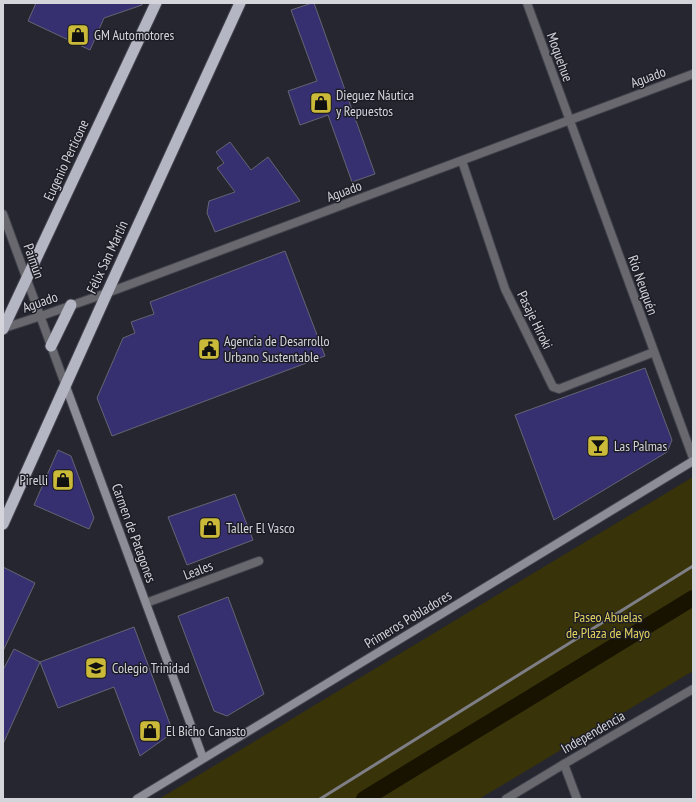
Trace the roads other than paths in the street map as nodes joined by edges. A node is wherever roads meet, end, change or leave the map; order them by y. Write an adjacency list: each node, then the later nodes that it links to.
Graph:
1 (156, 3): 8 (highway, Eugenio Perticone)
2 (240, 3): 9 (highway, Félix San Martín)
3 (527, 3): 5 (street, Moquehue)
4 (693, 74): 5 (street, Aguado)
5 (569, 120): 6 (street, Aguado); 14 (street, Río Neuquén)
6 (462, 160): 9 (street, Aguado); 14 (street, Pasaje Hiroki)
7 (3, 214): 8 (street, Paimún)
8 (27, 279): 11 (street, Paimún); 12 (highway, Eugenio Perticone)
9 (107, 293): 10 (street, Aguado); 15 (highway, Félix San Martín)
10 (71, 306): 11 (street, Aguado); 13 (highway)
11 (41, 316): 12 (street, Aguado); 13 (street, Carmen de Patagones)
12 (3, 328)
13 (51, 346): 15 (street, Carmen de Patagones)
14 (654, 352): 16 (street, Río Neuquén)
15 (65, 384): 18 (highway, Félix San Martín); 20 (main road, Carmen de Patagones)
16 (693, 458)
17 (693, 461): 22 (main road, Primeros Pobladores)
18 (3, 524)
19 (259, 561): 20 (street, Leales)
20 (146, 603): 22 (main road, Carmen de Patagones)
21 (693, 689): 23 (street, Independencia)
22 (203, 758): 24 (main road, Primeros Pobladores)
23 (564, 764): 25 (street, Independencia); 26 (street)
24 (137, 799)
25 (506, 799)
26 (577, 799)

